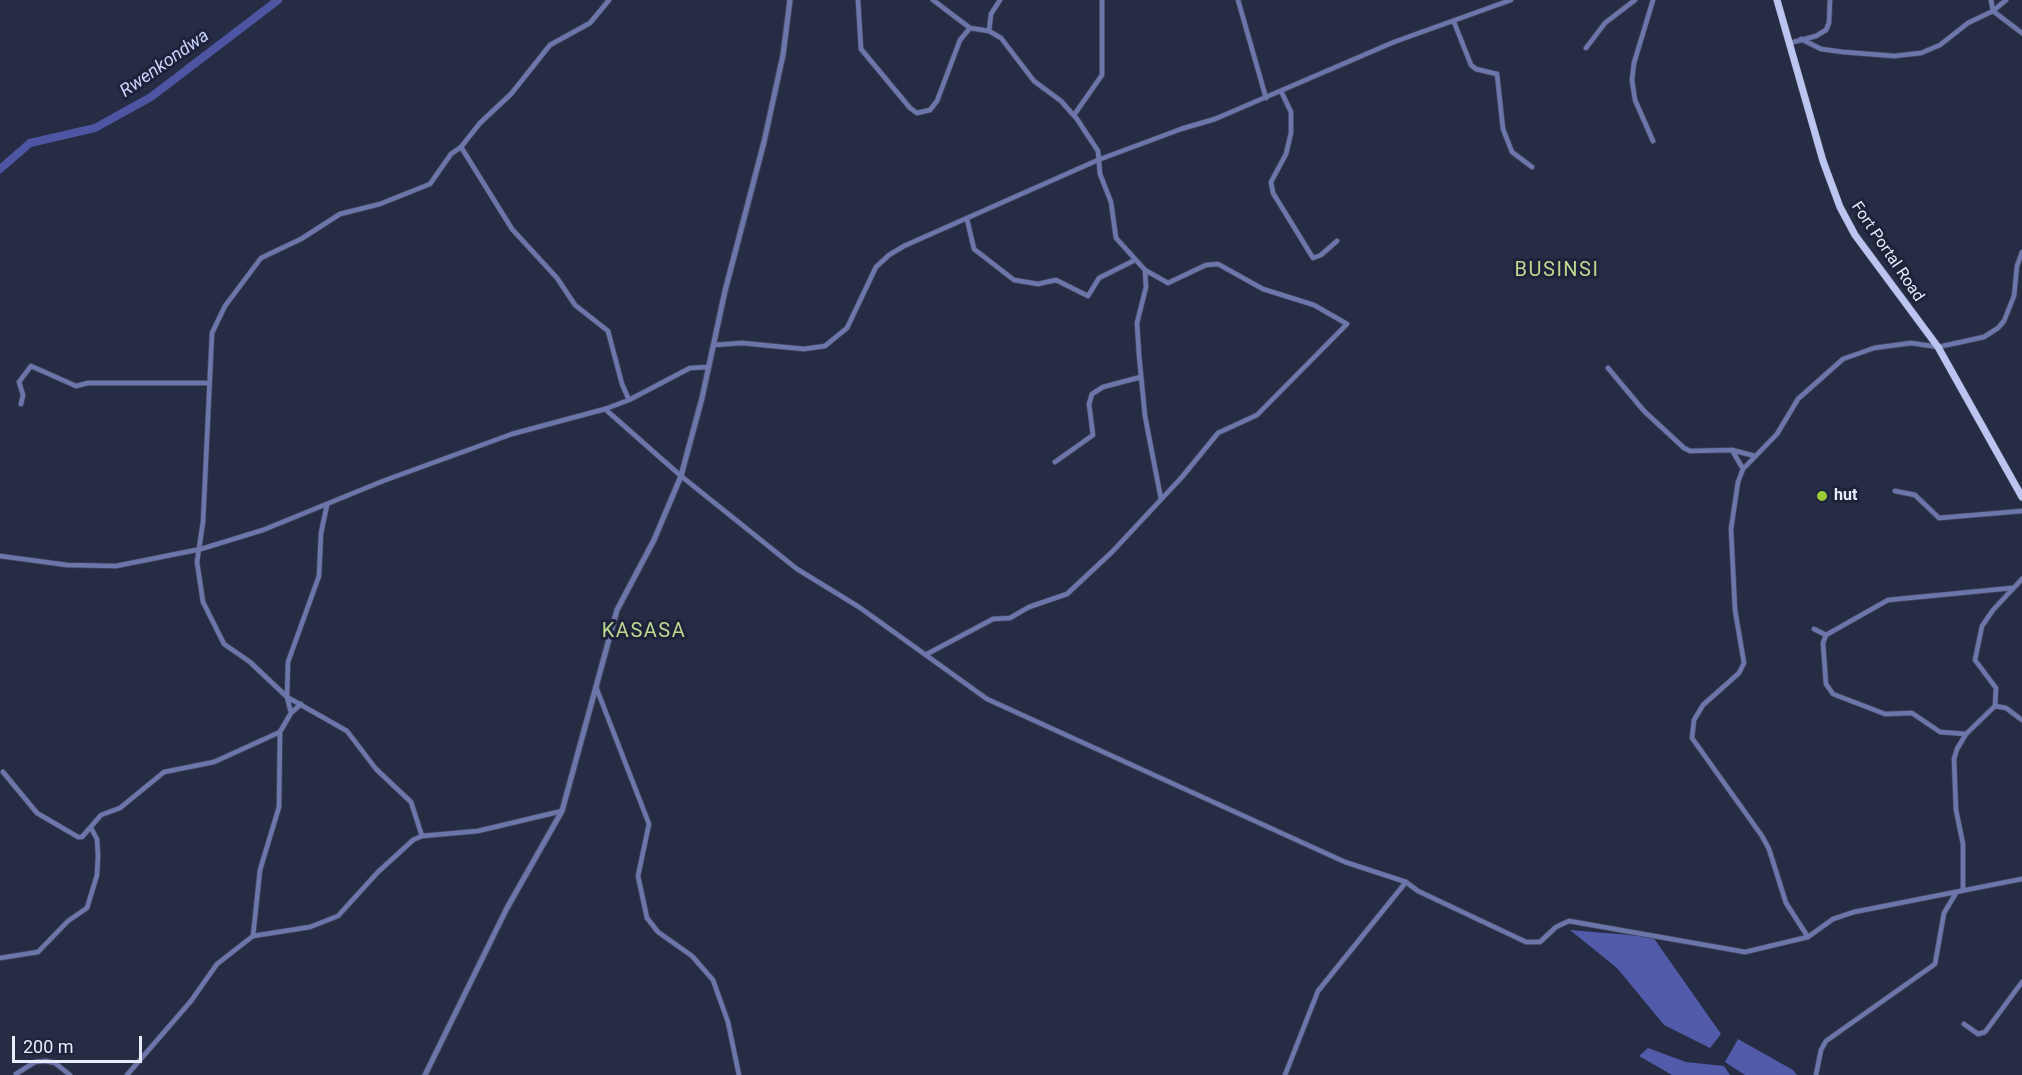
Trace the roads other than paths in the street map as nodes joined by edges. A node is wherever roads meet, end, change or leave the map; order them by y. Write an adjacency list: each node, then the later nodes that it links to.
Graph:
1 (609, 0): 27 (street)
2 (790, 0): 35 (street)
3 (858, 0): 17 (street)
4 (933, 0): 17 (street)
5 (1000, 0): 18 (street)
6 (1102, 0): 25 (street)
7 (1238, 0): 24 (street)
8 (1511, 0): 16 (street)
9 (1635, 0): 22 (street)
10 (1653, 0): 26 (street)
11 (1777, 0): 21 (main road, Fort Portal Road)
12 (1830, 0): 20 (street)
13 (1991, 0): 15 (street)
14 (2006, 0): 15 (street)
15 (1993, 11): 19 (street); 20 (street)
16 (1454, 22): 23 (street); 29 (street)
17 (970, 28): 18 (street)
18 (989, 31): 25 (street)
19 (2022, 33)
20 (1801, 39): 21 (street)
21 (1790, 43): 36 (main road, Fort Portal Road)
22 (1586, 48)
23 (1281, 91): 24 (street); 31 (street)
24 (1266, 98): 28 (street)
25 (1074, 114): 28 (street)
26 (1653, 141)
27 (461, 147): 40 (street); 41 (street)
28 (1098, 159): 30 (street); 33 (street)
29 (1532, 167)
30 (967, 219): 33 (street); 35 (street)
31 (1337, 241)
32 (2022, 252): 36 (street)
33 (1135, 260): 34 (street)
34 (1145, 270): 39 (street); 51 (street)
35 (714, 345): 37 (street)
36 (1938, 347): 45 (street); 50 (main road, Fort Portal Road)
37 (709, 367): 41 (street); 48 (street)
38 (1608, 368): 44 (street)
39 (1141, 377): 46 (street); 51 (street)
40 (209, 383): 42 (street); 54 (street)
41 (629, 400): 43 (street)
42 (21, 404)
43 (605, 409): 48 (street); 52 (street)
44 (1732, 450): 45 (street); 47 (street)
45 (1755, 456): 47 (street)
46 (1055, 462)
47 (1743, 469): 80 (street)
48 (681, 476): 60 (street); 61 (street)
49 (1895, 491): 53 (street)
50 (2022, 497)
51 (1161, 499): 60 (street)
52 (327, 505): 54 (street); 62 (street)
53 (2022, 511)
54 (201, 549): 55 (street); 62 (street)
55 (0, 556)
56 (2022, 579): 57 (street)
57 (2012, 588): 59 (street); 64 (street)
58 (1814, 629): 59 (street)
59 (1826, 635): 68 (street)
60 (927, 654): 76 (street)
61 (596, 687): 72 (street); 88 (street)
62 (287, 697): 63 (street); 65 (street)
63 (301, 704): 65 (street); 74 (street)
64 (1995, 706): 66 (street); 69 (street)
65 (291, 713): 67 (street)
66 (2022, 720)
67 (280, 732): 73 (street); 79 (street)
68 (1955, 734): 69 (street); 70 (street)
69 (1966, 734): 70 (street)
70 (1960, 743): 77 (street)
71 (3, 772): 73 (street)
72 (562, 812): 74 (street); 87 (street)
73 (91, 828): 81 (street)
74 (422, 836): 79 (street)
75 (2022, 879): 77 (street)
76 (1406, 882): 80 (street); 89 (street)
77 (1963, 889): 78 (street)
78 (1956, 894): 80 (street); 90 (street)
79 (252, 936): 86 (street)
80 (1808, 937)
81 (0, 958)
82 (2022, 982): 83 (street)
83 (1964, 1024)
84 (16, 1074): 85 (street)
85 (70, 1075)
86 (127, 1075)
87 (425, 1075)
88 (739, 1075)
89 (1285, 1075)
90 (1816, 1075)

